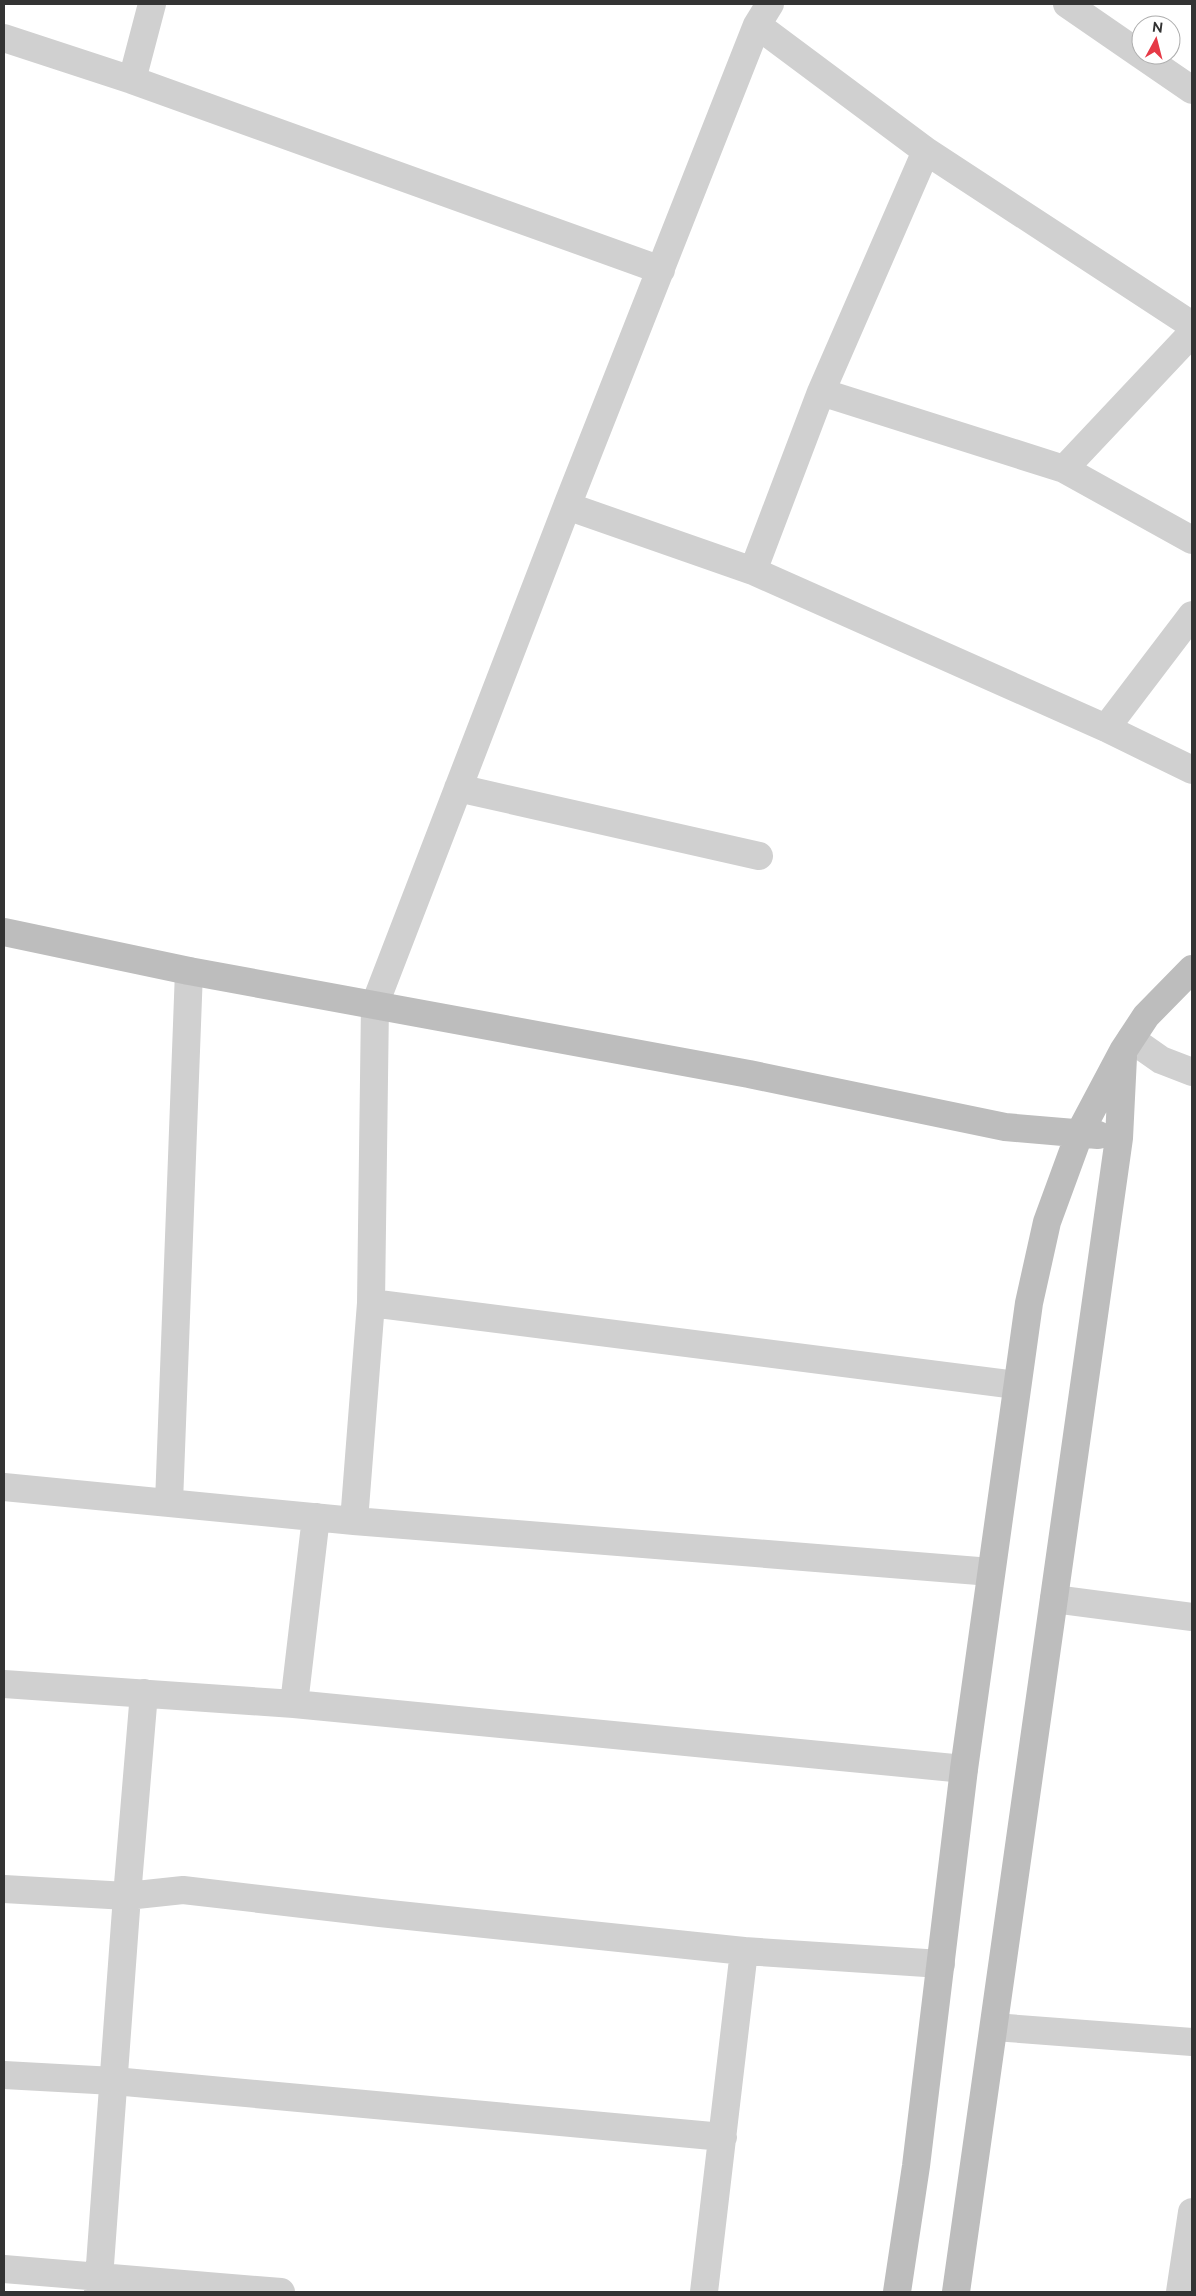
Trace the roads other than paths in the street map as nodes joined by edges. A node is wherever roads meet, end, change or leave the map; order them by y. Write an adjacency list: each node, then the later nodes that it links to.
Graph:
1 (152, 4): 7 (street)
2 (1067, 4): 5 (street)
3 (763, 14): 9 (street); 10 (street)
4 (4, 38): 7 (street)
5 (1131, 48)
6 (1156, 65): 8 (street)
7 (132, 80): 10 (street)
8 (1192, 90)
9 (926, 151): 11 (street); 13 (street)
10 (661, 270): 15 (street)
11 (1192, 325)
12 (1192, 333): 14 (street)
13 (821, 392): 14 (street); 17 (street)
14 (1064, 470): 16 (street)
15 (567, 506): 17 (street); 21 (street)
16 (1192, 540)
17 (753, 571): 19 (street)
18 (1192, 615): 19 (street)
19 (1106, 728): 20 (street)
20 (1192, 770)
21 (458, 788): 22 (street); 26 (street)
22 (759, 856)
23 (4, 932): 25 (street)
24 (1192, 970): 27 (street)
25 (189, 971): 26 (street); 34 (street)
26 (375, 1004): 29 (street); 31 (street)
27 (1127, 1045): 28 (street); 29 (street); 30 (street)
28 (1192, 1072)
29 (1080, 1132): 30 (street); 32 (street)
30 (1119, 1138): 38 (street)
31 (371, 1304): 32 (street); 36 (street)
32 (1016, 1385): 37 (street)
33 (4, 1487): 34 (street)
34 (169, 1503): 35 (street)
35 (316, 1517): 36 (street); 42 (street)
36 (354, 1521): 37 (street)
37 (991, 1572): 43 (street)
38 (1054, 1599): 39 (street); 48 (street)
39 (1192, 1617)
40 (4, 1684): 41 (street)
41 (144, 1693): 42 (street); 45 (street)
42 (294, 1704): 43 (street)
43 (964, 1769): 47 (street)
44 (4, 1889): 45 (street)
45 (127, 1896): 46 (street); 51 (street)
46 (744, 1951): 47 (street); 52 (street)
47 (941, 1964): 58 (street)
48 (994, 2027): 49 (street); 59 (street)
49 (1192, 2042)
50 (4, 2075): 51 (street)
51 (114, 2081): 52 (street); 55 (street)
52 (723, 2137): 57 (street)
53 (1192, 2212): 60 (street)
54 (4, 2269): 55 (street)
55 (98, 2285): 56 (street)
56 (281, 2292)
57 (704, 2292)
58 (896, 2292)
59 (956, 2292)
60 (1180, 2292)

